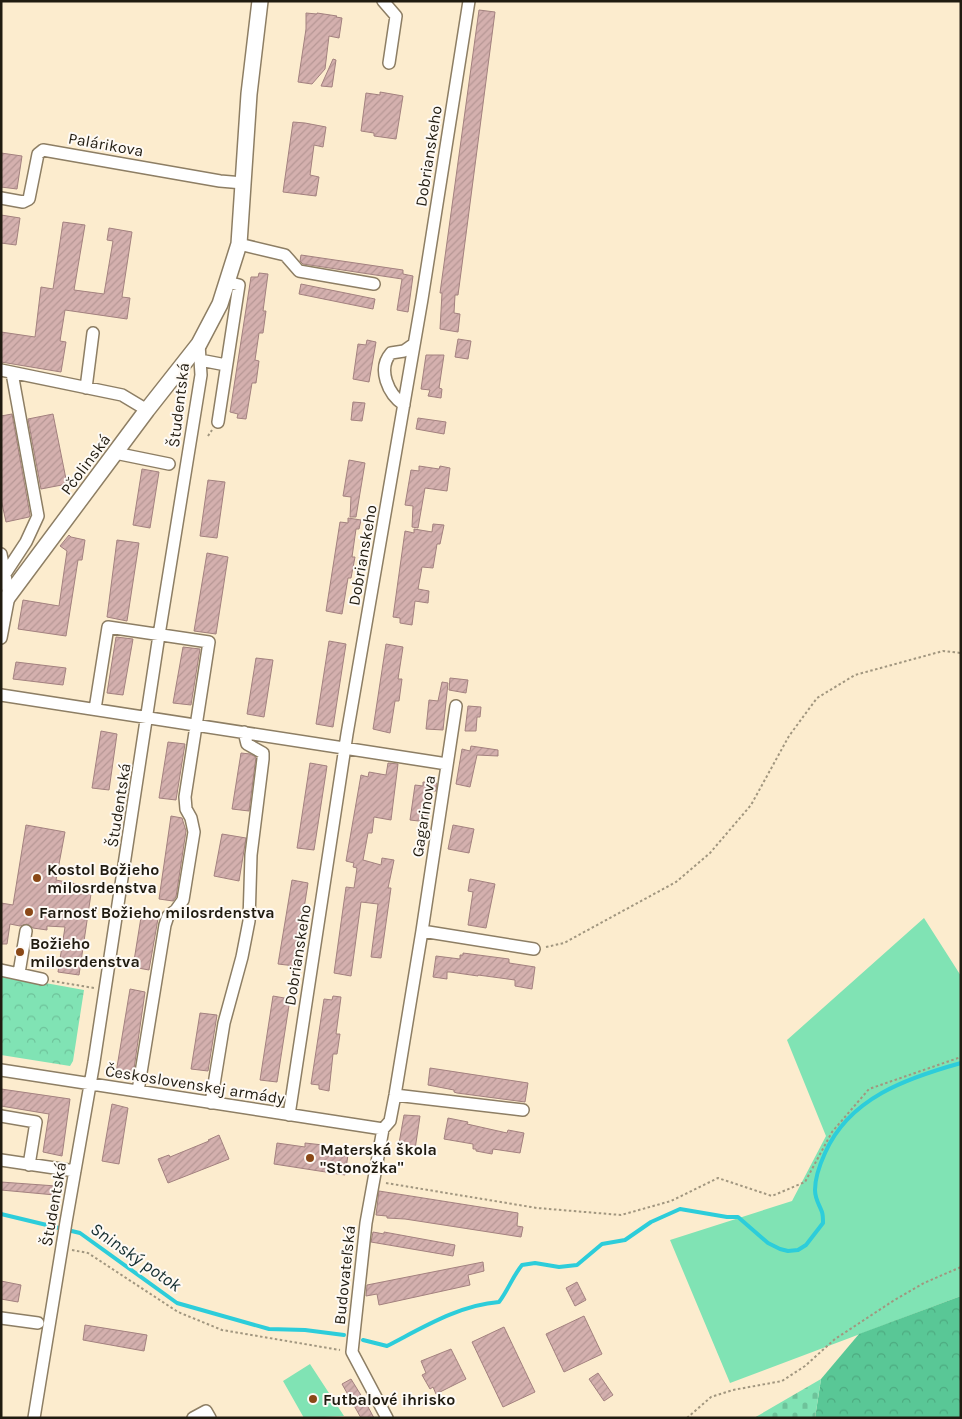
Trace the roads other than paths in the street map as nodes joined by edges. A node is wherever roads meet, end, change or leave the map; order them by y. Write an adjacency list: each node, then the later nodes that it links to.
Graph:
1 (260, 1): 5 (main road, Pčolinská)
2 (383, 1): 4 (street)
3 (469, 1): 12 (street, Dobrianskeho)
4 (390, 63)
5 (243, 183): 6 (street, Palárikova); 7 (main road, Pčolinská)
6 (1, 198)
7 (239, 244): 8 (main road, Pčolinská); 9 (street)
8 (227, 282): 11 (main road, Pčolinská); 14 (street)
9 (374, 284)
10 (93, 333): 16 (street)
11 (199, 344): 13 (street, Študentská); 18 (main road, Pčolinská)
12 (414, 344): 17 (street, Dobrianskeho); 17 (street)
13 (200, 360): 14 (street); 25 (street, Študentská)
14 (226, 365): 19 (street)
15 (7, 371): 16 (street); 23 (street)
16 (86, 388): 18 (street)
17 (404, 405): 33 (street, Dobrianskeho)
18 (147, 410): 20 (main road, Pčolinská)
19 (218, 422)
20 (115, 453): 21 (street); 24 (main road, Pčolinská)
21 (169, 464)
22 (1, 554): 23 (street)
23 (5, 574): 24 (street)
24 (5, 601): 26 (street)
25 (159, 635): 29 (street); 30 (street, Študentská); 31 (street)
26 (1, 638)
27 (1, 695): 29 (street)
28 (456, 706): 34 (street, Gagarinova)
29 (95, 709): 30 (street)
30 (147, 717): 31 (street); 42 (street, Študentská)
31 (196, 724): 32 (street); 43 (street)
32 (244, 732): 33 (street); 45 (street)
33 (345, 748): 34 (street); 47 (street, Dobrianskeho)
34 (447, 764): 35 (street, Gagarinova)
35 (422, 931): 37 (street); 44 (street, Gagarinova)
36 (26, 932): 39 (street)
37 (534, 949)
38 (1, 970): 39 (street)
39 (19, 973): 40 (street)
40 (42, 979)
41 (1, 1070): 42 (street, Československej armády)
42 (91, 1084): 43 (street, Československej armády); 52 (street, Študentská)
43 (138, 1091): 45 (street, Československej armády)
44 (395, 1095): 46 (street); 49 (street, Gagarinova)
45 (211, 1103): 47 (street, Československej armády)
46 (523, 1110)
47 (289, 1115): 49 (street, Československej armády)
48 (1, 1116): 51 (street)
49 (383, 1129): 58 (street, Budovateľská)
50 (1, 1160): 51 (street)
51 (30, 1165): 52 (street)
52 (75, 1171): 55 (street, Študentská)
53 (1, 1318): 54 (street)
54 (38, 1323)
55 (34, 1418)
56 (194, 1418): 57 (street)
57 (210, 1418)
58 (388, 1418)

